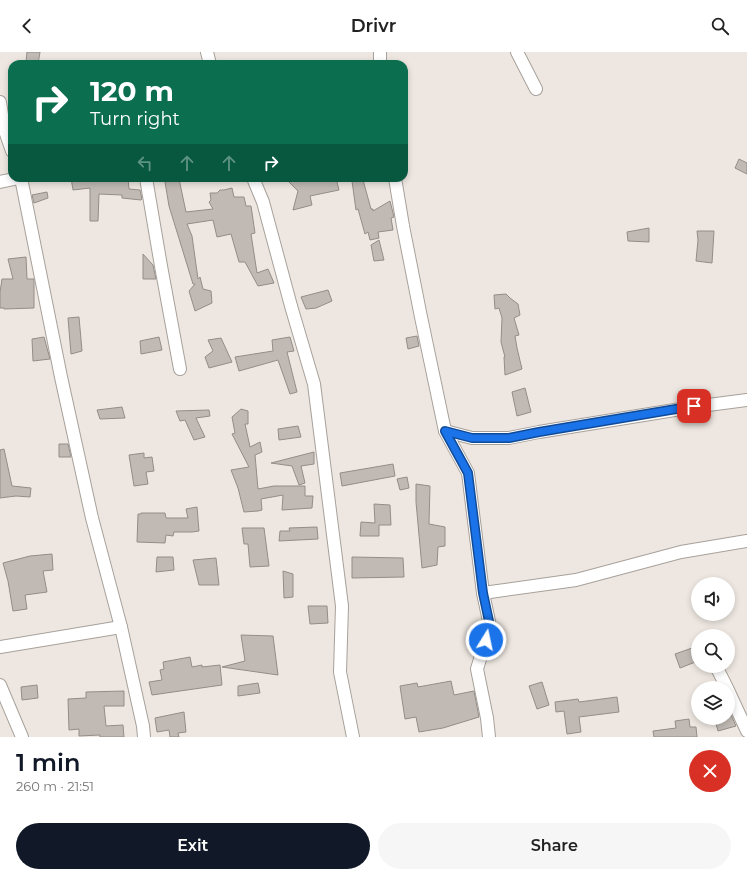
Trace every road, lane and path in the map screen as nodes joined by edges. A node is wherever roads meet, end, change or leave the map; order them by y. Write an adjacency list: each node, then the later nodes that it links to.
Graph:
1 (517, 52): 2 (street)
2 (536, 89)
3 (0, 102): 4 (street)
4 (8, 140)
5 (21, 182): 14 (street)
6 (147, 182): 9 (street)
7 (255, 182): 21 (street)
8 (396, 182): 11 (street)
9 (180, 369)
10 (747, 400): 11 (street)
11 (445, 431): 13 (street)
12 (747, 541): 13 (street)
13 (483, 593): 22 (street)
14 (121, 627): 15 (street); 20 (street)
15 (0, 648)
16 (0, 685): 19 (street)
17 (735, 706): 18 (street)
18 (747, 731)
19 (22, 737)
20 (144, 737)
21 (353, 737)
22 (489, 737)

